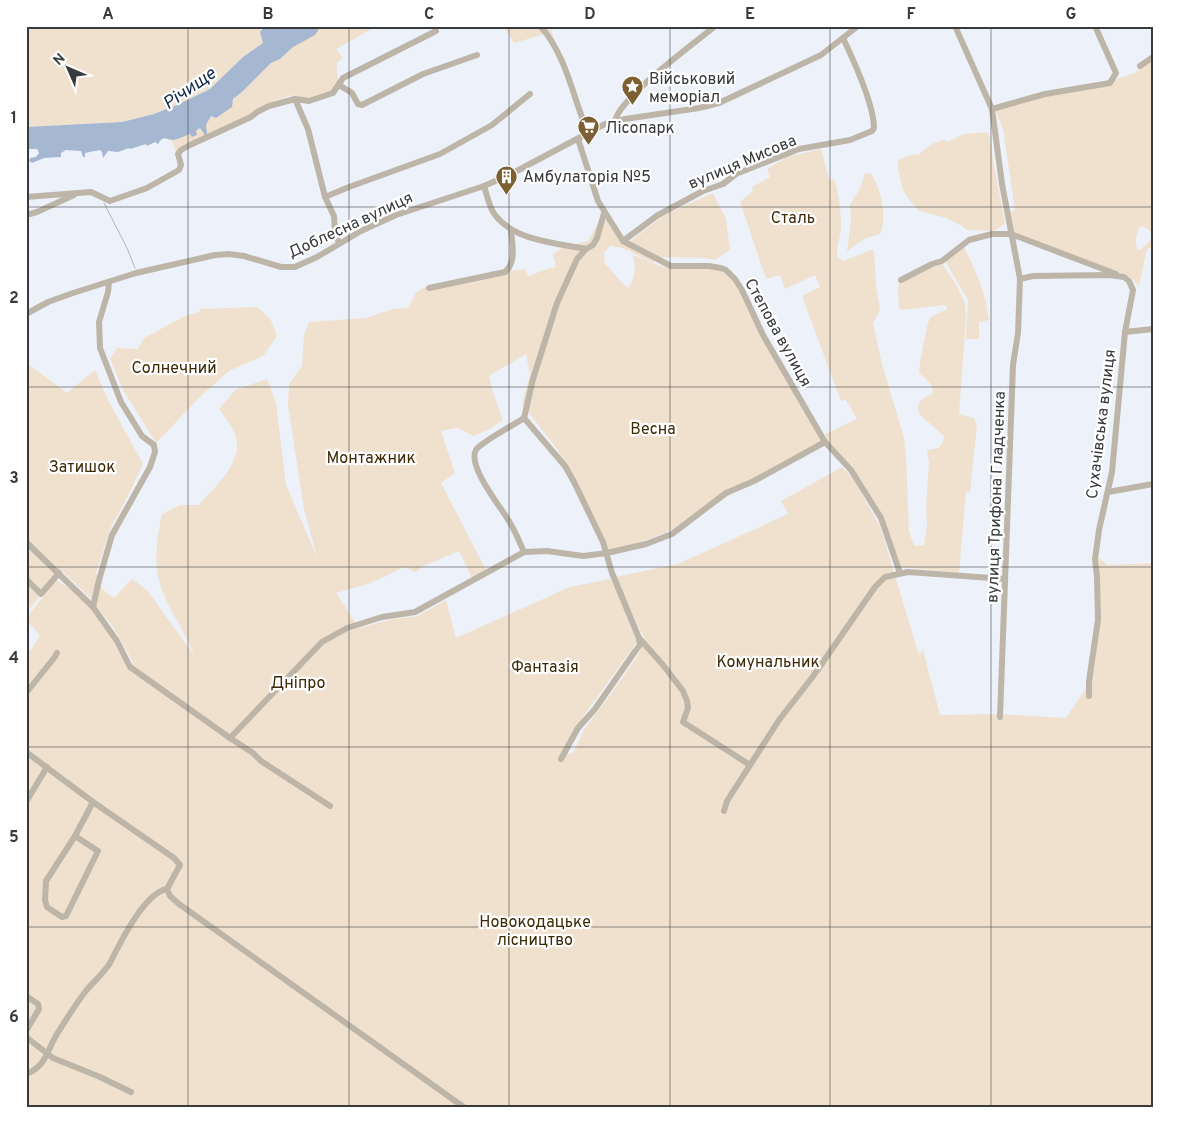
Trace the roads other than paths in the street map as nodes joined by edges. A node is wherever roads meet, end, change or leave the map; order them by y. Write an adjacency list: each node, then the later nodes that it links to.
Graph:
1 (540, 26): 16 (street)
2 (715, 26): 15 (street)
3 (858, 26): 7 (street, Доблесна вулиця)
4 (955, 26): 14 (street, вулиця Трифона Гладченка)
5 (1095, 26): 14 (street)
6 (436, 31): 11 (street)
7 (843, 38): 15 (street, Доблесна вулиця); 26 (street, вулиця Мисова)
8 (477, 55): 11 (street)
9 (1153, 57): 10 (street)
10 (1140, 66)
11 (339, 85): 13 (street)
12 (530, 94): 21 (street)
13 (295, 99): 19 (street); 21 (street)
14 (992, 109): 25 (street, вулиця Трифона Гладченка)
15 (615, 121): 16 (street, Доблесна вулиця)
16 (589, 133): 17 (street, Доблесна вулиця)
17 (578, 139): 18 (street, Доблесна вулиця); 22 (street, Степова вулиця)
18 (484, 186): 24 (street); 27 (street, Доблесна вулиця)
19 (77, 193): 20 (street); 23 (street)
20 (26, 197)
21 (325, 197): 27 (street)
22 (604, 213): 26 (street, Степова вулиця); 28 (street)
23 (26, 215)
24 (512, 230): 28 (street); 33 (street)
25 (1011, 234): 29 (street); 30 (street, вулиця Трифона Гладченка); 31 (street)
26 (623, 241): 38 (street, Степова вулиця)
27 (339, 244): 32 (street, Доблесна вулиця)
28 (586, 249): 37 (street)
29 (1124, 278): 30 (street); 36 (street)
30 (1020, 279): 47 (street, вулиця Трифона Гладченка)
31 (901, 280)
32 (109, 282): 34 (street, Доблесна вулиця); 48 (street)
33 (429, 288)
34 (26, 314)
35 (1153, 329): 36 (street)
36 (1125, 332): 40 (street, Сухачівська вулиця)
37 (524, 418): 42 (street); 43 (street)
38 (825, 442): 43 (street); 45 (street, Степова вулиця)
39 (1153, 484): 40 (street)
40 (1108, 492): 52 (street, Сухачівська вулиця)
41 (26, 542): 44 (street)
42 (524, 552): 43 (street); 54 (street)
43 (607, 554): 49 (street)
44 (59, 573): 46 (street); 48 (street)
45 (900, 573): 47 (street); 57 (street)
46 (26, 579)
47 (1005, 579): 53 (street, вулиця Трифона Гладченка)
48 (93, 607): 54 (street)
49 (639, 638): 56 (street); 57 (street)
50 (57, 653): 51 (street)
51 (26, 693)
52 (1090, 696)
53 (1000, 717)
54 (230, 738): 61 (street)
55 (26, 752): 58 (street)
56 (561, 759)
57 (750, 765): 62 (street)
58 (47, 767): 59 (street); 60 (street)
59 (26, 802)
60 (93, 802): 63 (street); 64 (street)
61 (330, 806)
62 (724, 811)
63 (76, 836): 63 (street)
64 (167, 889): 68 (street); 71 (street)
65 (26, 996): 66 (street)
66 (26, 1031)
67 (26, 1037): 68 (street)
68 (47, 1054): 69 (street); 70 (street)
69 (26, 1074)
70 (131, 1092)
71 (465, 1108)

